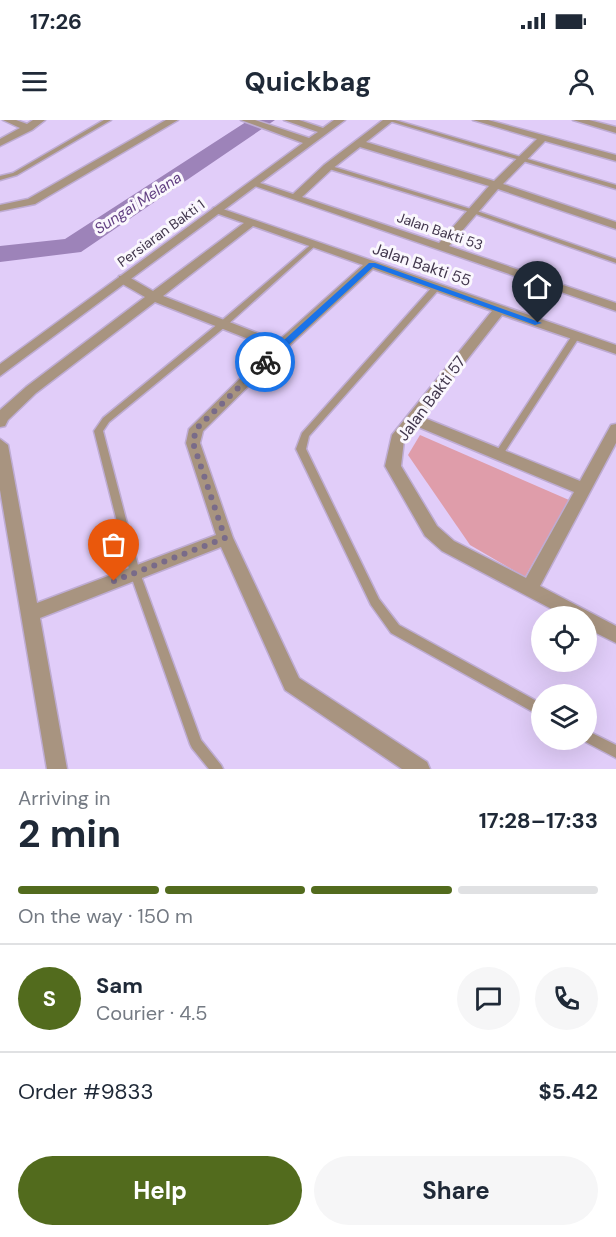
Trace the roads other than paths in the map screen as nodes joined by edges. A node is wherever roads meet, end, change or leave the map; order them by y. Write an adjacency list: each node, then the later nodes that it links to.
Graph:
1 (8, 120): 11 (street)
2 (39, 120): 11 (street)
3 (108, 120): 21 (lane)
4 (173, 120): 26 (street)
5 (246, 120): 15 (street)
6 (340, 120): 13 (street, Persiaran Bakti 1)
7 (389, 120): 17 (street); 19 (lane)
8 (478, 120): 14 (street)
9 (293, 121): 13 (street)
10 (585, 121): 12 (street)
11 (29, 128): 16 (street)
12 (616, 130)
13 (324, 131): 15 (street, Persiaran Bakti 1)
14 (543, 138): 18 (street); 19 (street)
15 (311, 142): 22 (street, Persiaran Bakti 1)
16 (0, 143)
17 (361, 144): 20 (street); 23 (street)
18 (616, 158)
19 (520, 161): 23 (street); 24 (lane)
20 (328, 167): 25 (street); 28 (lane)
21 (0, 178)
22 (254, 184): 25 (street, Jalan Bakti 53); 27 (street, Persiaran Bakti 1)
23 (496, 185): 28 (street); 30 (street)
24 (616, 187)
25 (295, 198): 32 (street, Jalan Bakti 53)
26 (0, 208)
27 (218, 210): 29 (street, Jalan Bakti 55); 35 (street, Persiaran Bakti 1)
28 (472, 211): 32 (street); 33 (lane)
29 (252, 222): 31 (street, Jalan Bakti 55); 38 (street)
30 (616, 226)
31 (314, 244): 34 (street, Jalan Bakti 55); 41 (lane)
32 (442, 248): 39 (street, Jalan Bakti 53)
33 (616, 261)
34 (372, 264): 36 (street, Jalan Bakti 55); 43 (street)
35 (123, 279): 38 (street); 45 (street, Persiaran Bakti 1)
36 (437, 287): 40 (street, Jalan Bakti 55); 59 (lane)
37 (616, 291): 39 (street)
38 (155, 297): 41 (street); 47 (street)
39 (612, 306)
40 (500, 309): 42 (street, Jalan Bakti 55); 46 (street, Jalan Bakti 57)
41 (222, 325): 43 (street); 53 (lane)
42 (576, 336): 44 (street, Jalan Bakti 55); 50 (lane)
43 (280, 347): 52 (street)
44 (616, 350)
45 (0, 371)
46 (413, 419): 50 (street); 54 (street, Jalan Bakti 57)
47 (0, 422)
48 (616, 429): 51 (street)
49 (0, 445): 56 (street)
50 (499, 454): 51 (street)
51 (585, 490): 54 (street)
52 (225, 538): 53 (street); 64 (street)
53 (135, 573): 56 (street); 63 (lane)
54 (529, 589): 55 (street, Jalan Bakti 57)
55 (562, 606)
56 (30, 614): 62 (street)
57 (597, 625): 58 (street)
58 (616, 635)
59 (531, 705)
60 (597, 742): 61 (lane)
61 (616, 752)
62 (57, 769)
63 (217, 769)
64 (420, 769)

